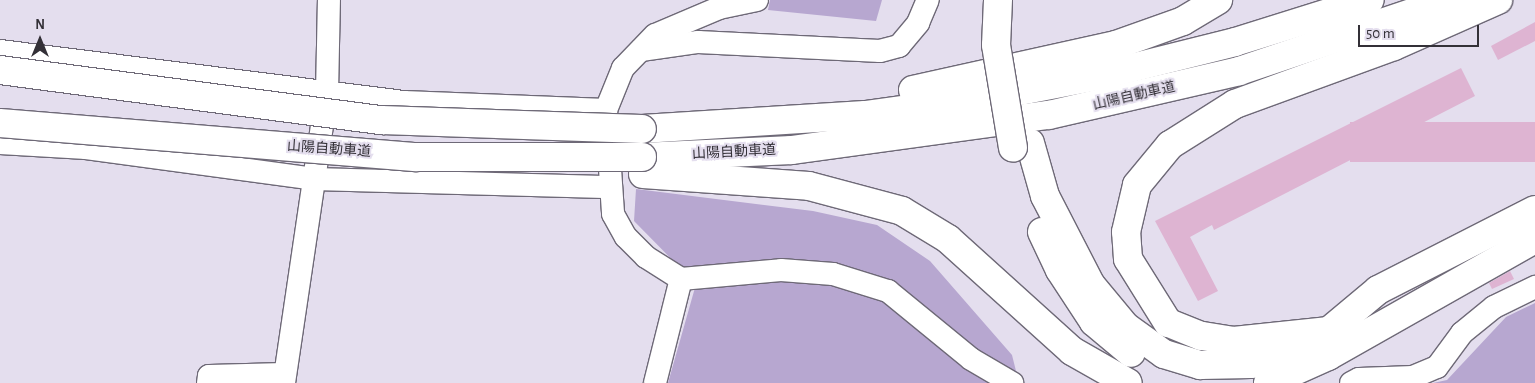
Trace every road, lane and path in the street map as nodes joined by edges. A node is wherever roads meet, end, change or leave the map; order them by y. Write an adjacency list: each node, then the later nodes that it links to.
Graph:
1 (329, 0): 13 (street)
2 (757, 0): 10 (street)
3 (928, 0): 10 (street)
4 (998, 0): 18 (highway, bridge)
5 (1016, 0): 18 (highway)
6 (1218, 0): 16 (highway)
7 (1370, 0): 16 (highway, 山陽自動車道)
8 (1450, 0): 19 (highway, 山陽自動車道)
9 (1498, 0): 26 (highway)
10 (641, 50): 14 (street)
11 (0, 51): 13 (street)
12 (0, 70): 16 (highway, 山陽自動車道, bridge)
13 (327, 93): 14 (street); 20 (street)
14 (606, 110): 21 (street)
15 (0, 123): 19 (highway, 山陽自動車道, bridge)
16 (642, 129)
17 (0, 143): 20 (street)
18 (1021, 146): 26 (highway); 32 (highway)
19 (642, 165): 31 (highway)
20 (316, 179): 21 (street); 27 (street)
21 (611, 187): 24 (street)
22 (1535, 210): 26 (highway)
23 (1535, 239): 33 (highway)
24 (681, 279): 29 (street); 30 (street)
25 (1535, 288): 34 (street)
26 (1329, 331)
27 (284, 378): 28 (street)
28 (208, 383)
29 (655, 383)
30 (1012, 383)
31 (1128, 383)
32 (1210, 383)
33 (1268, 383)
34 (1352, 383)

